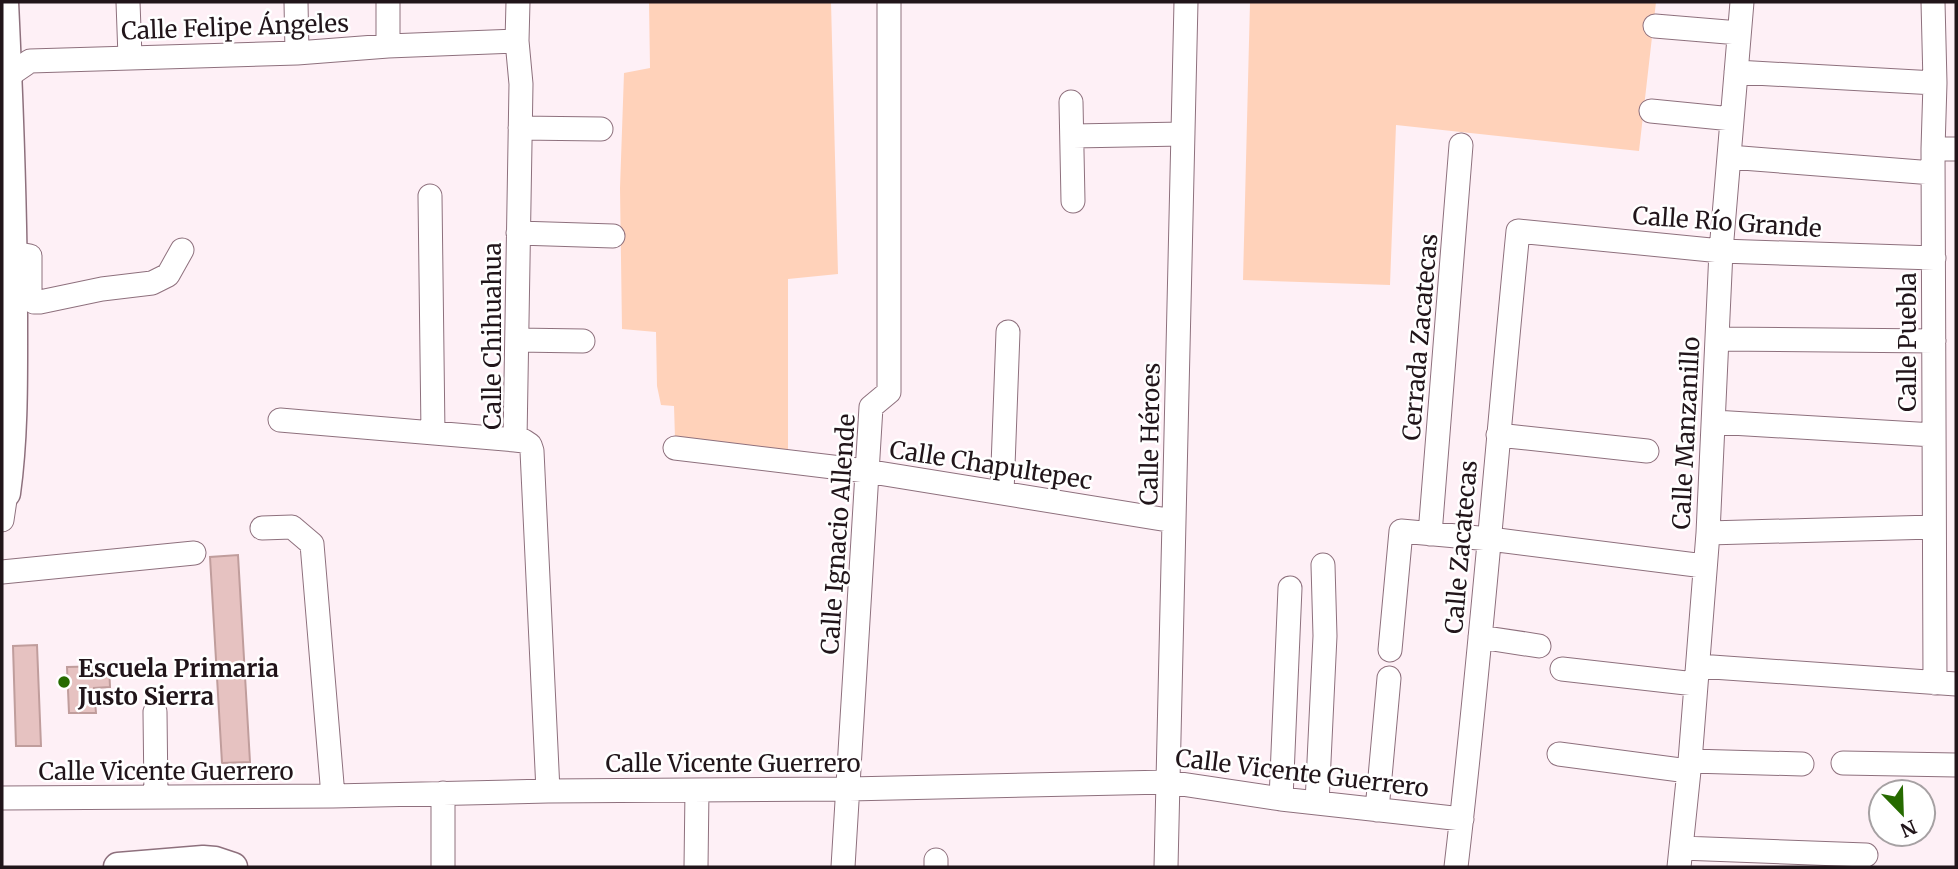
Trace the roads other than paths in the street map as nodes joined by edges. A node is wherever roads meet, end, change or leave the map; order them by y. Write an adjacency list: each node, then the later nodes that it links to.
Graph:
1 (4, 2): 17 (main road)
2 (128, 2): 15 (street)
3 (296, 2): 14 (street)
4 (388, 2): 13 (street)
5 (518, 2): 12 (street, Calle Chihuahua)
6 (890, 2): 54 (street, Calle Ignacio Allende)
7 (1186, 2): 24 (street, Calle Héroes)
8 (1742, 2): 11 (street, Calle Manzanillo)
9 (1933, 2): 18 (street, Calle Puebla)
10 (1655, 26): 11 (street)
11 (1739, 33): 16 (street, Calle Manzanillo)
12 (517, 41): 13 (street, Calle Felipe Ángeles); 22 (street, Calle Chihuahua)
13 (388, 46): 14 (street, Calle Felipe Ángeles)
14 (297, 53): 15 (street, Calle Felipe Ángeles)
15 (130, 57): 17 (street, Calle Felipe Ángeles)
16 (1736, 72): 18 (street); 21 (street, Calle Manzanillo)
17 (5, 77): 36 (main road)
18 (1935, 83): 27 (street, Calle Puebla)
19 (1071, 102): 25 (street)
20 (1651, 111): 21 (street)
21 (1732, 119): 29 (street, Calle Manzanillo)
22 (520, 128): 23 (street); 34 (street, Calle Chihuahua)
23 (601, 129)
24 (1183, 134): 25 (street); 57 (street, Calle Héroes)
25 (1073, 136): 32 (street)
26 (1461, 145): 61 (street, Cerrada Zacatecas)
27 (1933, 149): 28 (street); 30 (street, Calle Puebla)
28 (1956, 149)
29 (1729, 157): 30 (street); 38 (street, Calle Manzanillo)
30 (1933, 173): 39 (street, Calle Puebla)
31 (430, 196): 48 (street)
32 (1073, 201)
33 (1518, 231): 38 (street, Calle Río Grande); 49 (street, Calle Zacatecas)
34 (518, 233): 35 (street); 42 (street, Calle Chihuahua)
35 (613, 236)
36 (9, 240): 37 (street); 45 (main road)
37 (182, 250)
38 (1721, 251): 39 (street, Calle Río Grande); 41 (street, Calle Manzanillo)
39 (1934, 258): 44 (street, Calle Puebla)
40 (1008, 332): 55 (street)
41 (1717, 339): 44 (street); 47 (street, Calle Manzanillo)
42 (517, 340): 43 (street); 50 (street, Calle Chihuahua)
43 (583, 341)
44 (1934, 341): 51 (street, Calle Puebla)
45 (7, 356): 56 (main road)
46 (280, 419): 48 (street)
47 (1714, 422): 51 (street); 60 (street, Calle Manzanillo)
48 (433, 432): 50 (street)
49 (1498, 435): 53 (street); 62 (street, Calle Zacatecas)
50 (515, 440): 84 (street, Calle Chihuahua)
51 (1941, 447): 58 (street, Calle Puebla)
52 (675, 448): 54 (street, Calle Chapultepec)
53 (1647, 451)
54 (866, 471): 55 (street, Calle Chapultepec); 82 (street, Calle Ignacio Allende)
55 (1002, 493): 57 (street, Calle Chapultepec)
56 (3, 502)
57 (1174, 521): 81 (street, Calle Héroes)
58 (1934, 527): 60 (street); 74 (street, Calle Puebla)
59 (262, 528): 86 (street)
60 (1707, 533): 65 (street, Calle Manzanillo)
61 (1430, 534): 62 (street); 70 (street)
62 (1490, 539): 65 (street); 68 (street, Calle Zacatecas)
63 (194, 552): 66 (street)
64 (1323, 565): 90 (street)
65 (1704, 566): 72 (street, Calle Manzanillo)
66 (2, 572)
67 (1290, 589): 89 (street)
68 (1480, 637): 69 (street); 92 (street, Calle Zacatecas)
69 (1539, 646)
70 (1390, 650)
71 (1562, 670): 72 (street)
72 (1696, 675): 74 (street); 80 (street, Calle Manzanillo)
73 (1389, 678): 91 (street)
74 (1945, 683)
75 (155, 712): 87 (street)
76 (1559, 754): 80 (street)
77 (1843, 763): 79 (street)
78 (1802, 764): 80 (street)
79 (1956, 765)
80 (1689, 766): 94 (street, Calle Manzanillo)
81 (1168, 782): 82 (street, Calle Vicente Guerrero); 89 (street, Calle Vicente Guerrero); 101 (street, Calle Héroes)
82 (849, 789): 83 (street, Calle Vicente Guerrero); 100 (street, Calle Ignacio Allende)
83 (698, 790): 84 (street, Calle Vicente Guerrero); 99 (street)
84 (548, 791): 85 (street, Calle Vicente Guerrero)
85 (443, 793): 86 (street, Calle Vicente Guerrero); 98 (street)
86 (333, 796): 87 (street, Calle Vicente Guerrero)
87 (156, 797): 88 (street, Calle Vicente Guerrero)
88 (2, 798)
89 (1281, 799): 90 (street, Calle Vicente Guerrero)
90 (1317, 803): 91 (street, Calle Vicente Guerrero)
91 (1377, 810): 92 (street, Calle Vicente Guerrero)
92 (1462, 818): 102 (street, Calle Zacatecas)
93 (1867, 855): 94 (street)
94 (1680, 858)
95 (203, 864): 96 (main road); 97 (main road)
96 (118, 867)
97 (233, 867)
98 (443, 867)
99 (696, 867)
100 (843, 867)
101 (1166, 867)
102 (1456, 867)

